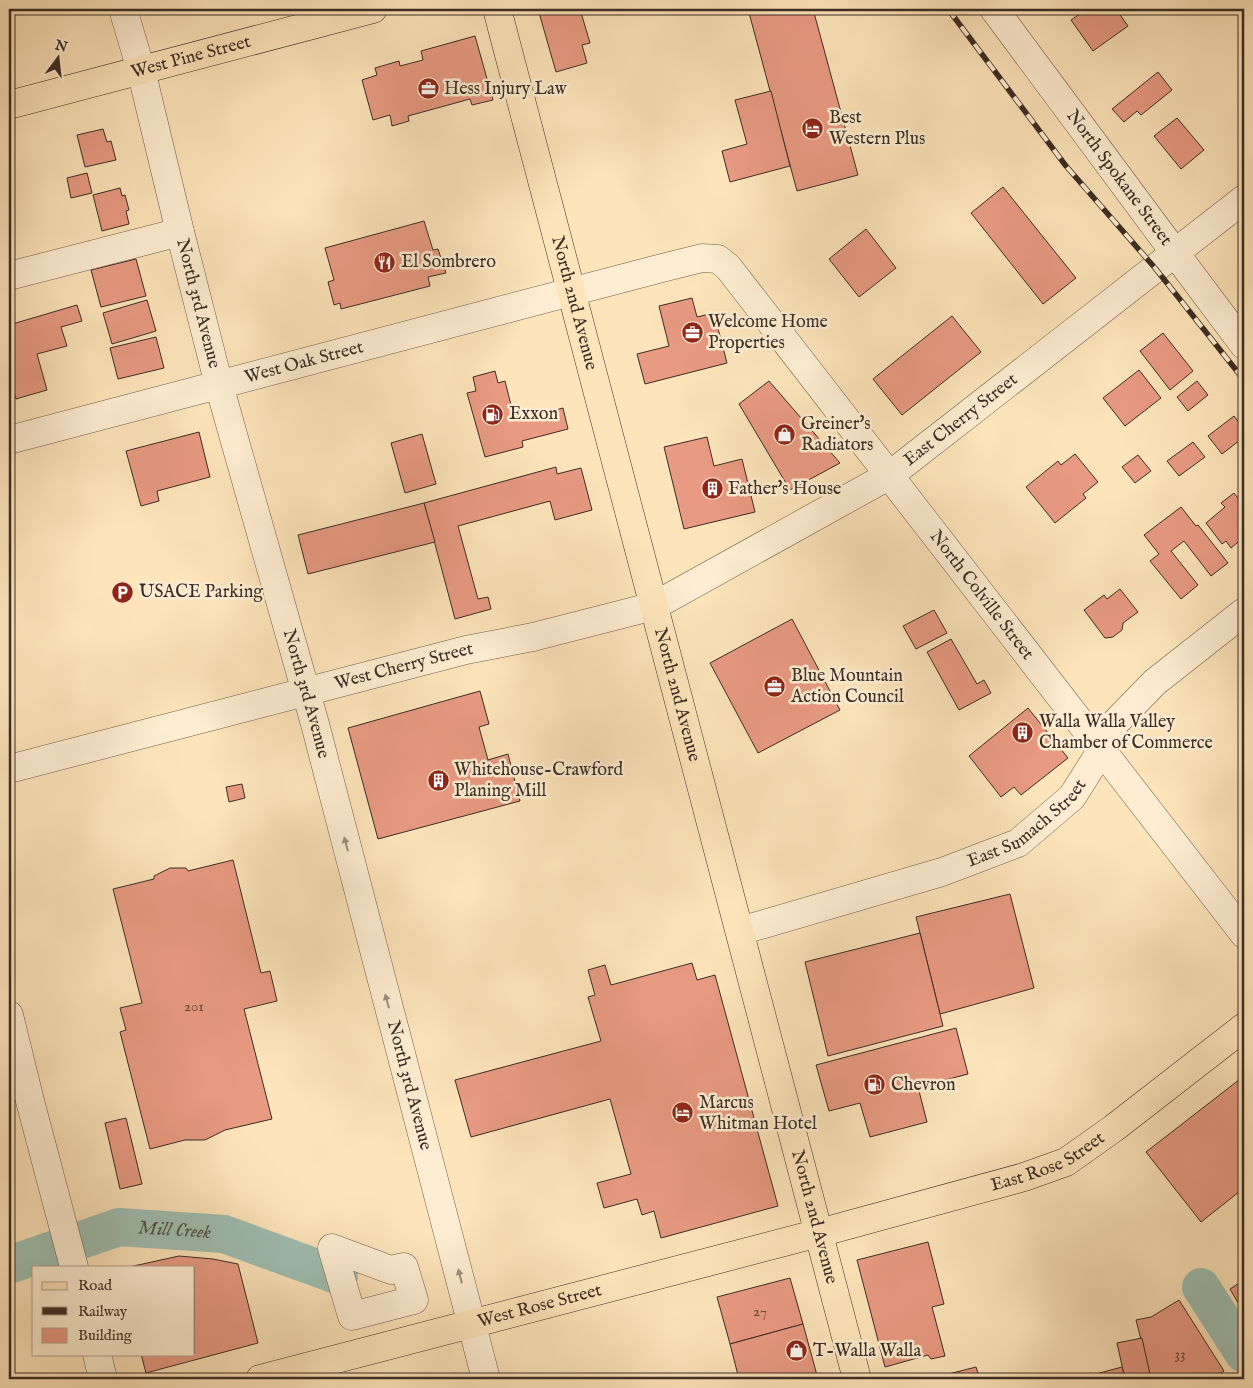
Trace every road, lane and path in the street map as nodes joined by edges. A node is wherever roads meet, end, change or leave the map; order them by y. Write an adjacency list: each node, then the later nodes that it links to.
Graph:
1 (123, 9): 5 (street, North 3rd Avenue)
2 (373, 9): 5 (main road, West Pine Street)
3 (497, 9): 12 (main road, North 2nd Avenue)
4 (994, 9): 9 (street, North Spokane Street)
5 (141, 70): 6 (main road, West Pine Street); 8 (street, North 3rd Avenue)
6 (9, 105)
7 (1244, 199): 9 (street, East Cherry Street)
8 (180, 232): 11 (street); 14 (street, North 3rd Avenue)
9 (1175, 253): 13 (street, North Spokane Street); 16 (street, East Cherry Street)
10 (718, 259): 12 (street, West Oak Street); 16 (street, North Colville Street)
11 (9, 276)
12 (571, 292): 14 (street, West Oak Street); 17 (main road, North 2nd Avenue)
13 (1244, 345)
14 (219, 385): 15 (street, West Oak Street); 19 (street, North 3rd Avenue)
15 (9, 440)
16 (890, 475): 17 (street, East Cherry Street); 20 (street, North Colville Street)
17 (654, 606): 19 (street, West Cherry Street); 22 (main road, North 2nd Avenue)
18 (1244, 612): 20 (street, East Sumach Street)
19 (305, 693): 21 (street, West Cherry Street); 29 (street, North 3rd Avenue, one-way to 19)
20 (1101, 750): 22 (street, East Sumach Street); 23 (street, North Colville Street)
21 (9, 770)
22 (740, 931): 27 (main road, North 2nd Avenue)
23 (1244, 934)
24 (9, 1014): 26 (street)
25 (1244, 1027): 27 (main road, East Rose Street)
26 (19, 1104): 28 (street)
27 (819, 1233): 29 (main road, West Rose Street); 34 (main road, North 2nd Avenue)
28 (74, 1266)
29 (472, 1324): 32 (main road, West Rose Street); 33 (street, North 3rd Avenue)
30 (98, 1356): 31 (street)
31 (104, 1379)
32 (260, 1379)
33 (486, 1379)
34 (857, 1379)

